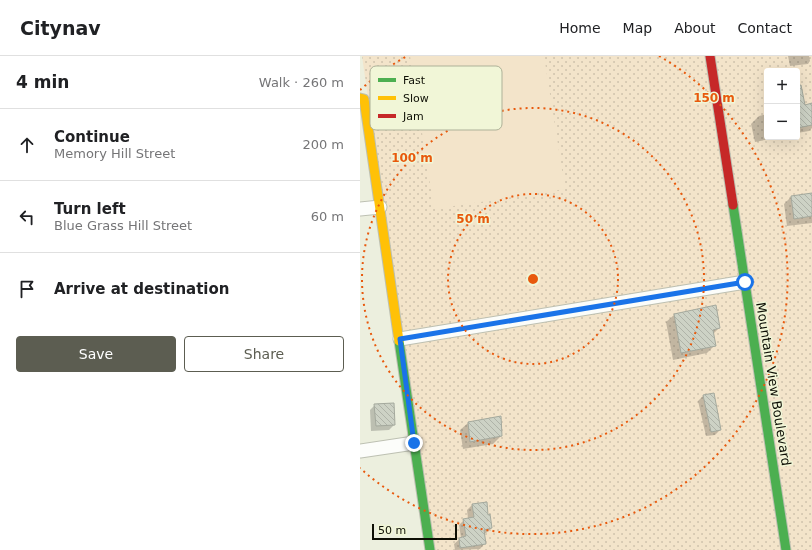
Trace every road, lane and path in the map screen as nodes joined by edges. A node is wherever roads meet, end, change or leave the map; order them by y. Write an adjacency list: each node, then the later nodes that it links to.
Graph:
1 (710, 56): 5 (street, Mountain View Boulevard)
2 (360, 98): 3 (street)
3 (380, 207): 4 (street); 6 (street)
4 (360, 209)
5 (745, 282): 6 (street); 10 (street, Mountain View Boulevard)
6 (400, 339): 7 (street)
7 (414, 443): 8 (street); 9 (street)
8 (360, 451)
9 (430, 550)
10 (786, 550)

